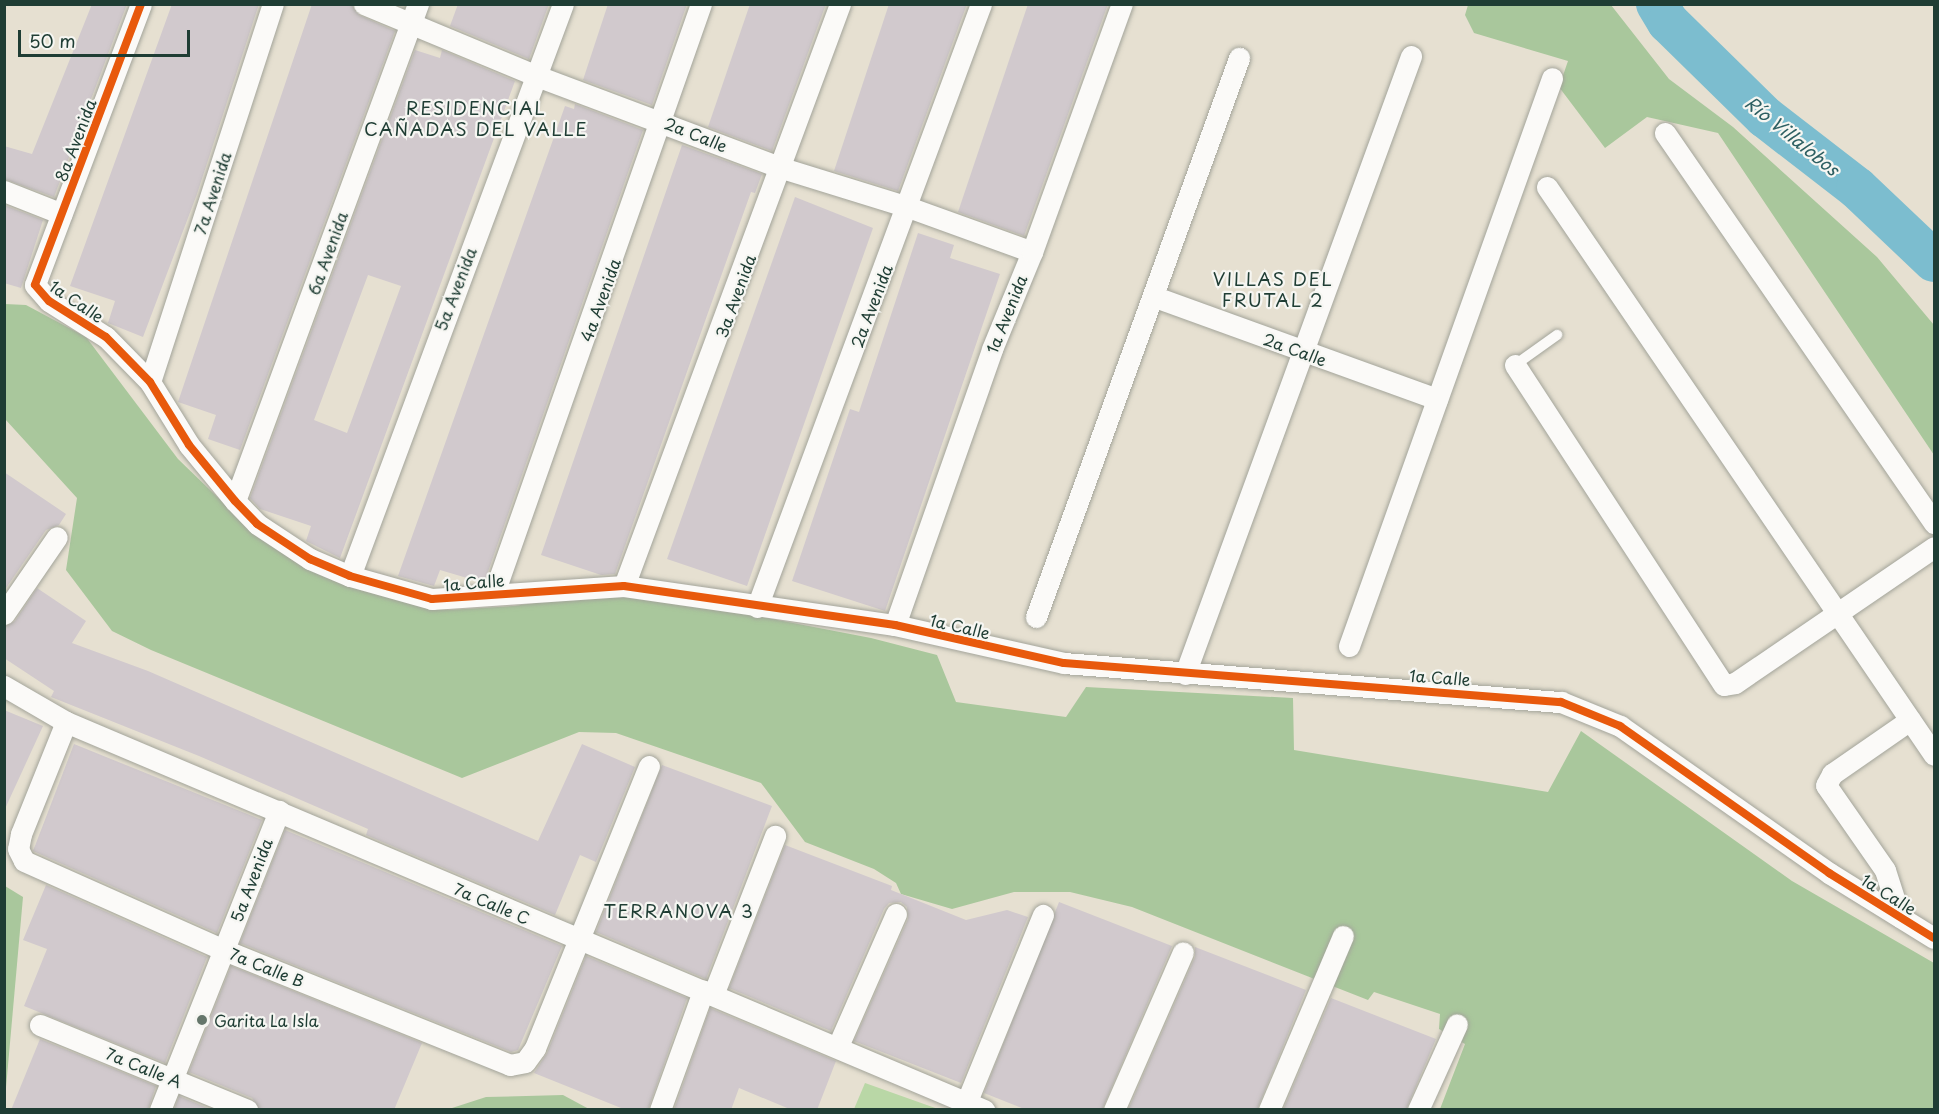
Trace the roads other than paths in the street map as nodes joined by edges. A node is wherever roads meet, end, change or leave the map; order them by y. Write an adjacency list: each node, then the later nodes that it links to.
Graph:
1 (141, 4): 20 (street, 8a Avenida)
2 (273, 4): 27 (street, 7a Avenida)
3 (364, 4): 9 (street, 2a Calle)
4 (563, 4): 12 (street, 5a Avenida)
5 (701, 4): 14 (street, 4a Avenida)
6 (840, 4): 16 (street, 3a Avenida)
7 (981, 4): 19 (street, 2a Avenida)
8 (1122, 4): 21 (street, 1a Avenida)
9 (415, 14): 12 (street, 2a Calle); 29 (street, 6a Avenida)
10 (1411, 56): 25 (street)
11 (1239, 58): 23 (street)
12 (537, 76): 14 (street, 2a Calle); 33 (street, 5a Avenida)
13 (1552, 78): 28 (street)
14 (663, 121): 16 (street, 2a Calle); 35 (street, 4a Avenida)
15 (1665, 133): 30 (street)
16 (782, 168): 19 (street, 2a Calle); 34 (street, 3a Avenida)
17 (1547, 187): 38 (street)
18 (4, 191): 20 (street)
19 (908, 207): 21 (street, 2a Calle); 36 (street, 2a Avenida)
20 (62, 214): 22 (street, 8a Avenida)
21 (1032, 252): 40 (street, 1a Avenida)
22 (35, 285): 27 (street, 1a Calle)
23 (1155, 297): 25 (street, 2a Calle); 39 (street)
24 (1557, 335): 26 (lane)
25 (1300, 352): 28 (street, 2a Calle); 42 (street)
26 (1515, 365): 38 (street)
27 (150, 381): 29 (street, 1a Calle)
28 (1437, 399): 41 (street)
29 (235, 501): 33 (street, 1a Calle)
30 (1935, 523)
31 (57, 537): 37 (street)
32 (1935, 547): 38 (street)
33 (350, 576): 35 (street, 1a Calle)
34 (624, 586): 35 (street, 1a Calle); 36 (street, 1a Calle)
35 (494, 593)
36 (757, 607): 40 (street, 1a Calle)
37 (4, 614)
38 (1836, 614): 44 (street)
39 (1036, 617)
40 (895, 625): 42 (street, 1a Calle)
41 (1349, 646)
42 (1185, 674): 52 (street, 1a Calle)
43 (4, 687): 45 (street, 7a Calle C)
44 (1910, 720): 46 (street); 52 (street)
45 (66, 722): 48 (street, 7a Calle C); 56 (street, 7a Calle B)
46 (1935, 755)
47 (649, 766): 55 (street)
48 (279, 811): 55 (street, 7a Calle C); 56 (street, 5a Avenida)
49 (775, 836): 58 (street)
50 (896, 914): 61 (street)
51 (1043, 915): 63 (street)
52 (1900, 917): 54 (street, 1a Calle)
53 (1343, 936): 68 (street)
54 (1935, 938)
55 (579, 940): 56 (street, 7a Calle B); 58 (street, 7a Calle C)
56 (224, 950): 62 (street, 5a Avenida)
57 (1183, 952): 67 (street)
58 (708, 993): 61 (street, 7a Calle C); 66 (street)
59 (1457, 1024): 69 (street)
60 (40, 1025): 62 (street, 7a Calle A)
61 (838, 1046): 63 (street, 7a Calle C)
62 (173, 1078): 64 (street, 5a Avenida); 65 (street, 7a Calle A)
63 (975, 1105)
64 (160, 1110)
65 (247, 1110)
66 (660, 1110)
67 (1114, 1110)
68 (1269, 1110)
69 (1418, 1110)

